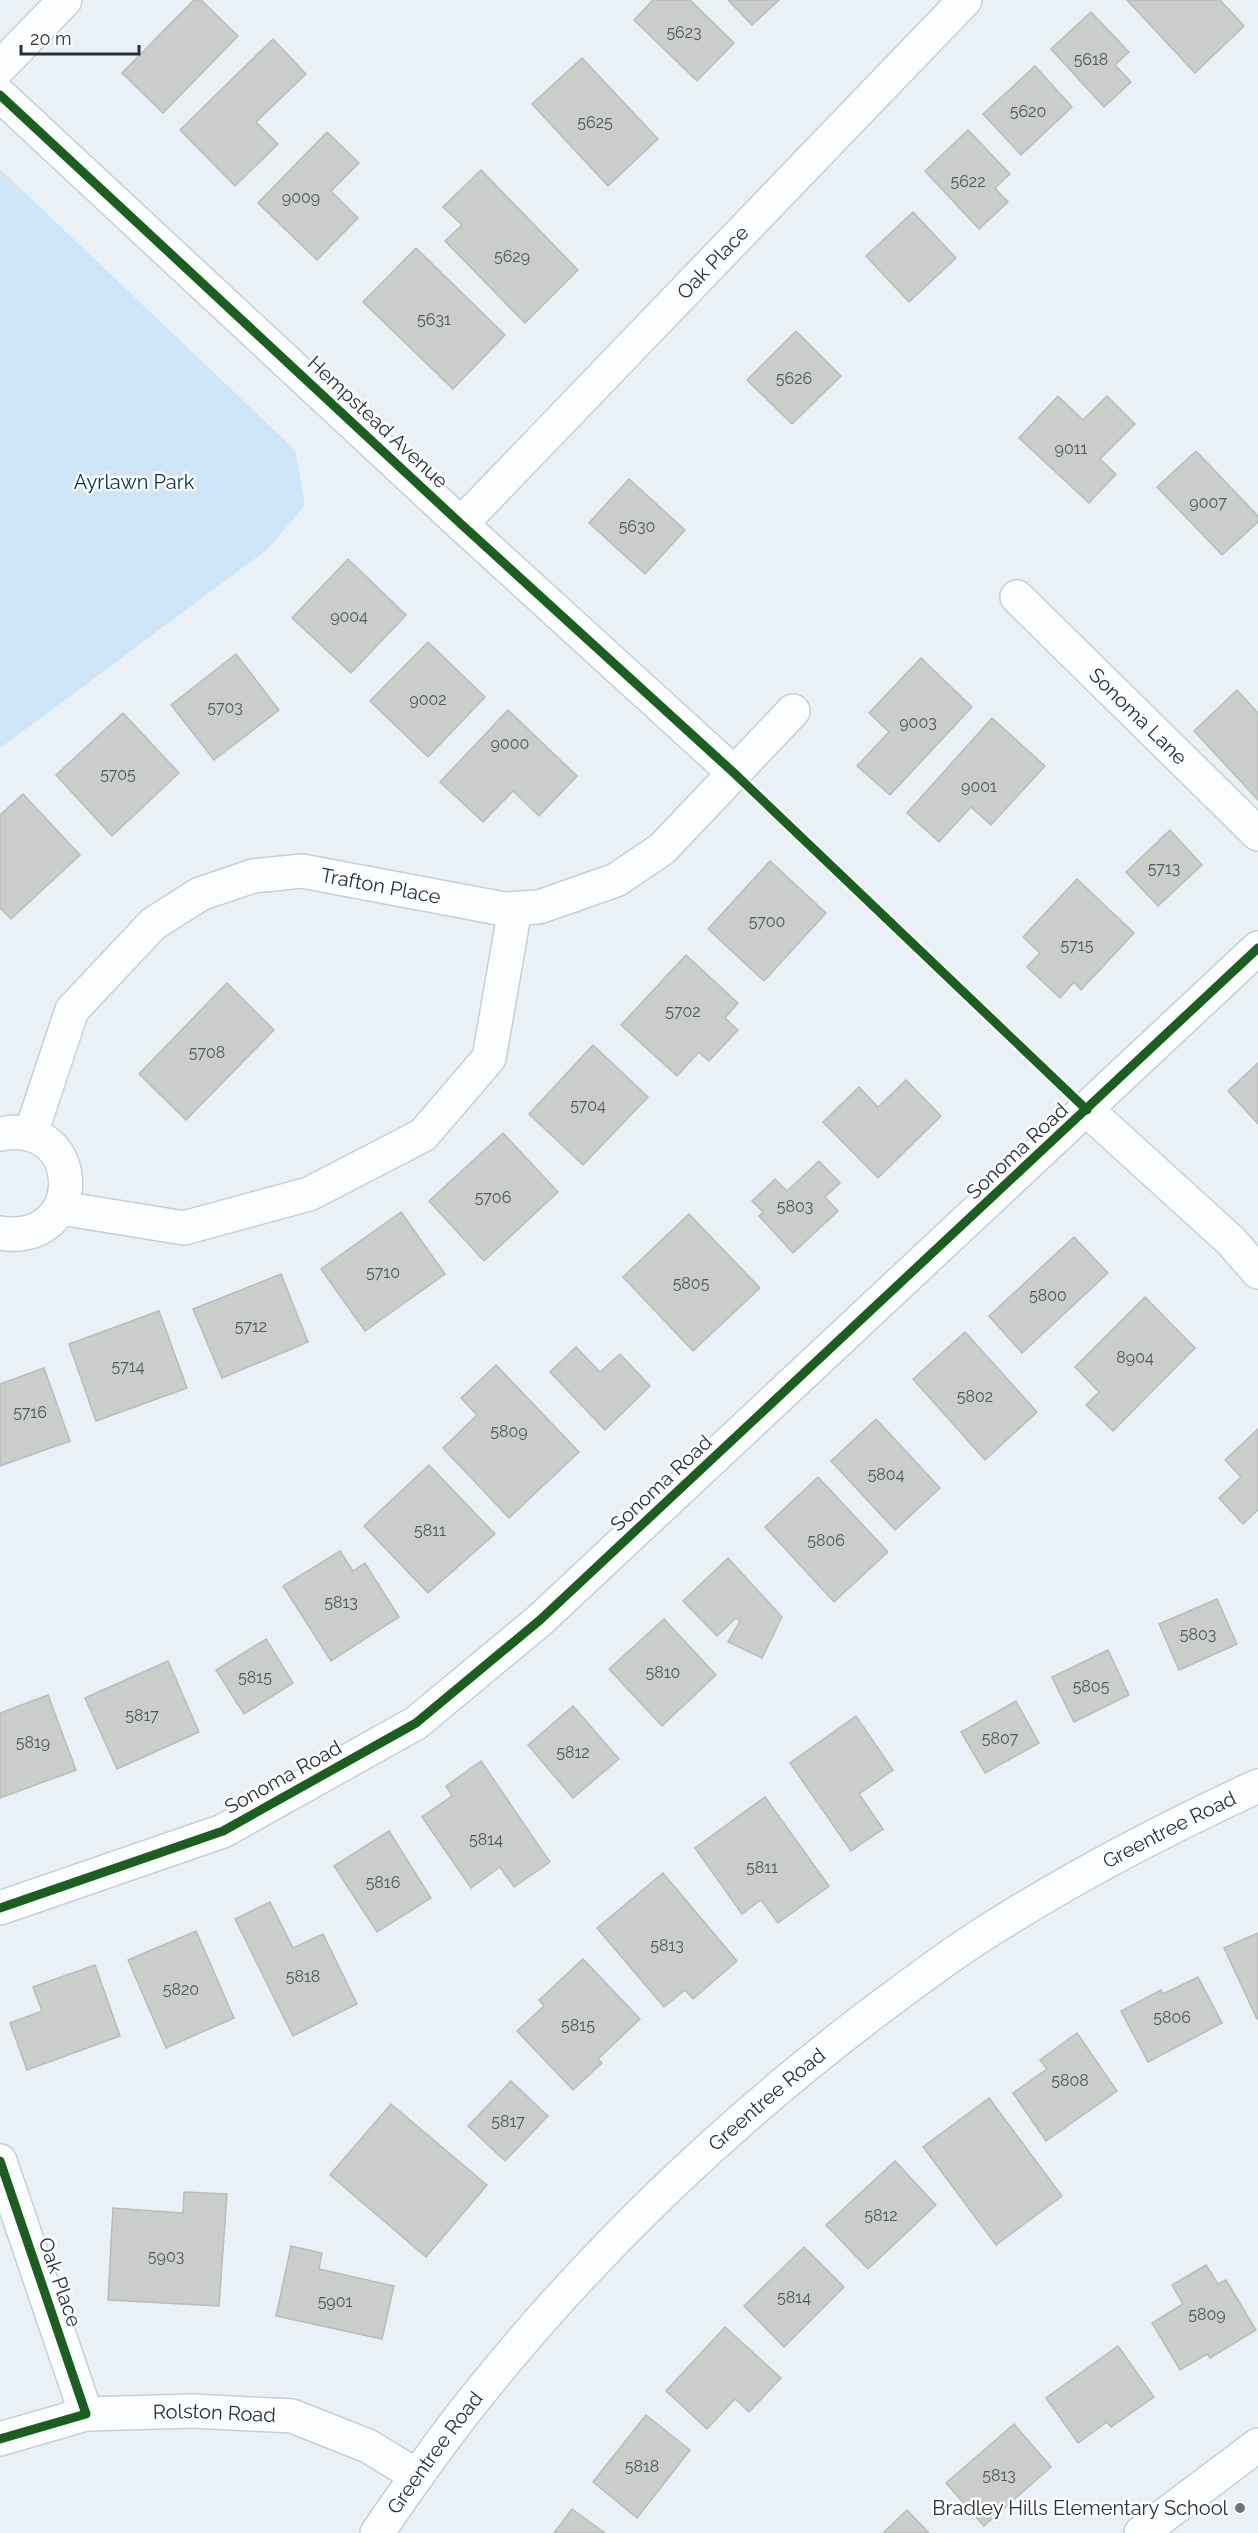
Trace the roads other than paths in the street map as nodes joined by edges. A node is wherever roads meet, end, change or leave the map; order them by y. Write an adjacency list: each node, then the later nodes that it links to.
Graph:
1 (65, 0): 3 (street)
2 (964, 0): 5 (street, Oak Place)
3 (0, 67)
4 (0, 94): 5 (street, Hempstead Avenue)
5 (461, 524): 8 (street, Hempstead Avenue)
6 (1017, 597): 9 (street, Sonoma Lane)
7 (793, 711): 8 (street, Trafton Place)
8 (734, 772): 10 (street, Trafton Place)
9 (1258, 834)
10 (515, 909): 13 (street, Trafton Place); 14 (street)
11 (1258, 948): 12 (street, Sonoma Road)
12 (1087, 1110): 16 (street); 18 (street, Sonoma Road)
13 (16, 1133): 14 (street, Trafton Place)
14 (61, 1208): 15 (street)
15 (0, 1233)
16 (1258, 1272)
17 (1258, 1785): 23 (street, Greentree Road)
18 (0, 1908)
19 (0, 2161): 20 (street, Oak Place)
20 (86, 2414): 21 (street, Rolston Road); 23 (street, Rolston Road)
21 (0, 2439)
22 (1258, 2445): 25 (street)
23 (417, 2476): 24 (street, Greentree Road)
24 (376, 2533)
25 (1141, 2533)

